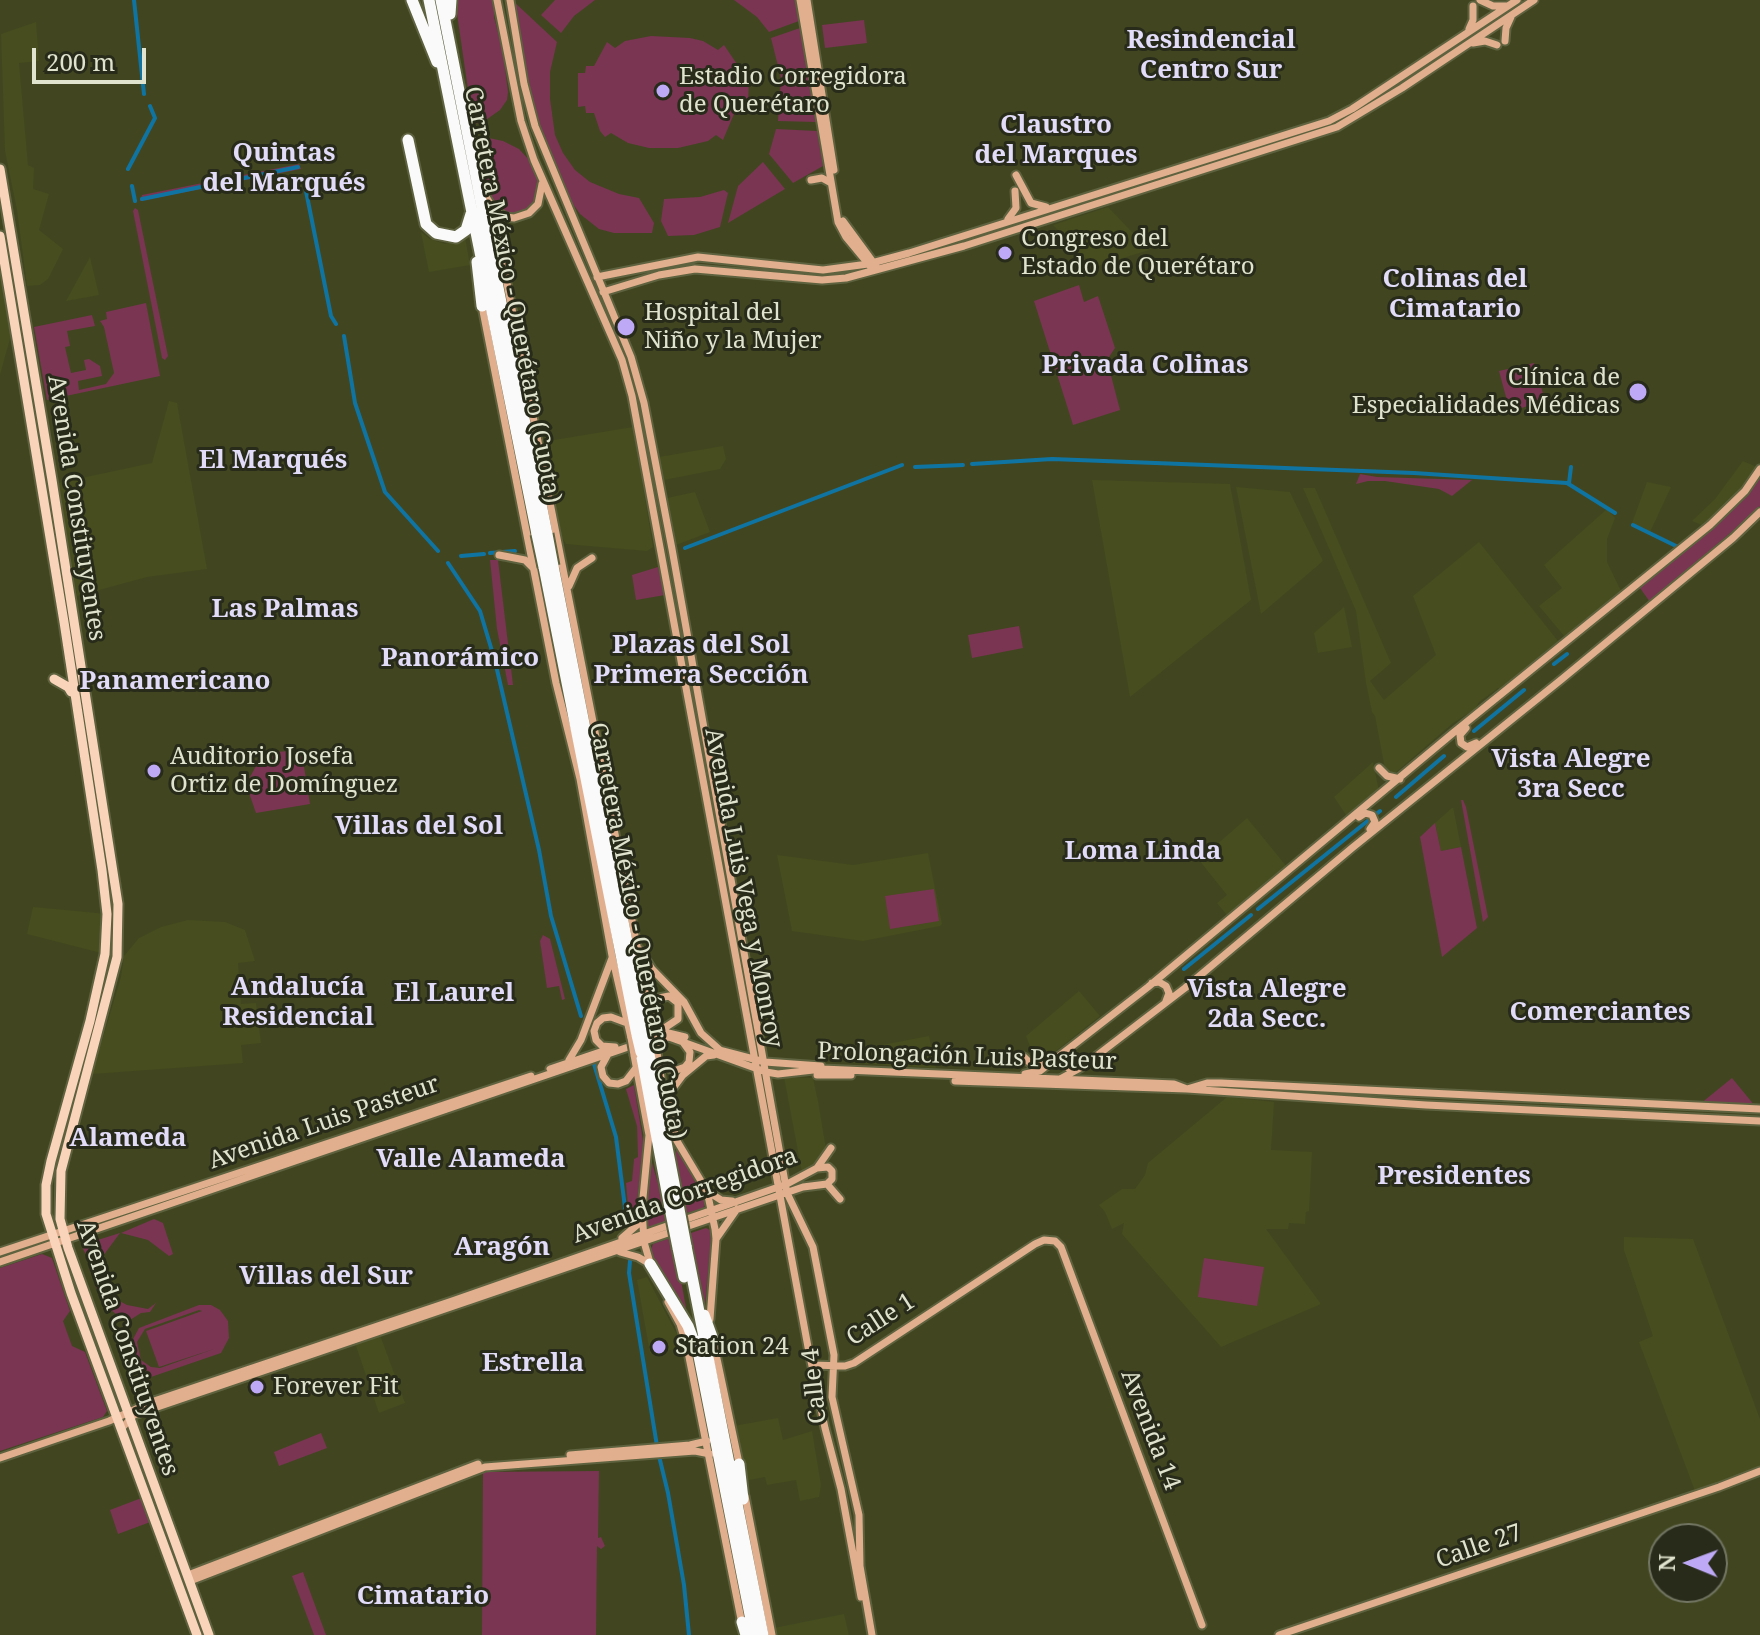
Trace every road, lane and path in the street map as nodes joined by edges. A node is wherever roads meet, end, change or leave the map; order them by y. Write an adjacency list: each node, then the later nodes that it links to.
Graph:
1 (412, 0): 19 (highway)
2 (429, 0): 19 (highway, Carretera México - Querétaro (Cuota))
3 (441, 0): 20 (highway, Carretera México - Querétaro (Cuota))
4 (449, 0): 20 (highway, Carretera México - Querétaro (Cuota))
5 (497, 0): 18 (main road, Avenida Luis Vega y Monroy)
6 (510, 0): 15 (main road, Avenida Luis Vega y Monroy)
7 (800, 0): 34 (main road)
8 (807, 0): 45 (main road)
9 (1480, 0): 13 (main road)
10 (1517, 0): 13 (main road)
11 (1534, 0): 14 (main road)
12 (1473, 6): 16 (main road)
13 (1508, 6): 16 (main road)
14 (1512, 15): 17 (main road); 17 (main road)
15 (516, 35): 18 (main road); 49 (main road, Avenida Luis Vega y Monroy)
16 (1462, 36): 23 (main road)
17 (1467, 45): 22 (main road)
18 (507, 55): 32 (main road, Avenida Luis Vega y Monroy)
19 (447, 85): 21 (highway, Carretera México - Querétaro (Cuota))
20 (461, 96): 21 (highway, Carretera México - Querétaro (Cuota))
21 (460, 119): 25 (highway, Carretera México - Querétaro (Cuota))
22 (1335, 128): 23 (main road); 26 (main road)
23 (1297, 132): 26 (main road); 28 (main road)
24 (408, 140): 39 (highway)
25 (465, 146): 27 (highway, Carretera México - Querétaro (Cuota)); 39 (highway, Carretera México - Querétaro (Cuota))
26 (1258, 153): 30 (main road)
27 (474, 164): 36 (highway); 56 (highway, Carretera México - Querétaro (Cuota))
28 (1179, 168): 30 (main road); 35 (main road); 38 (main road)
29 (0, 169): 123 (main road, Avenida Constituyentes)
30 (1205, 169): 35 (main road)
31 (1016, 175): 38 (main road)
32 (542, 178): 36 (main road); 53 (main road, Avenida Luis Vega y Monroy)
33 (811, 180): 34 (main road)
34 (831, 183): 42 (main road)
35 (1159, 184): 48 (main road)
36 (482, 189): 43 (highway)
37 (1015, 191): 40 (main road)
38 (1052, 207): 40 (main road)
39 (472, 208): 51 (highway); 56 (highway, Carretera México - Querétaro (Cuota))
40 (1005, 221): 45 (main road)
41 (0, 236): 65 (main road, Avenida Constituyentes)
42 (857, 252): 45 (main road); 46 (main road)
43 (502, 258): 56 (main road)
44 (680, 261): 46 (main road); 47 (main road); 49 (main road)
45 (871, 263): 46 (main road); 48 (main road)
46 (849, 267)
47 (681, 271): 48 (main road); 50 (main road)
48 (878, 271)
49 (597, 277): 50 (main road, Avenida Luis Vega y Monroy)
50 (603, 292): 52 (main road, Avenida Luis Vega y Monroy)
51 (482, 306): 56 (main road)
52 (631, 357): 53 (main road); 74 (main road, Avenida Luis Vega y Monroy)
53 (622, 360): 75 (main road, Avenida Luis Vega y Monroy)
54 (1760, 469): 64 (main road)
55 (1760, 512): 66 (main road)
56 (542, 536): 59 (highway, Carretera México - Querétaro (Cuota), bridge); 59 (main road)
57 (499, 555): 59 (main road)
58 (592, 558): 60 (main road)
59 (546, 569): 60 (main road); 62 (highway, Carretera México - Querétaro (Cuota)); 63 (highway, Carretera México - Querétaro (Cuota)); 68 (main road)
60 (568, 592): 67 (main road)
61 (54, 679): 65 (main road)
62 (578, 688): 67 (highway); 78 (highway, Carretera México - Querétaro (Cuota))
63 (568, 697): 68 (highway); 84 (highway, Carretera México - Querétaro (Cuota))
64 (1496, 699): 66 (main road); 70 (main road)
65 (75, 702): 127 (main road, Avenida Constituyentes)
66 (1508, 721): 72 (main road)
67 (598, 750): 73 (main road)
68 (575, 755): 79 (main road)
69 (1379, 768): 70 (main road)
70 (1400, 779): 71 (main road)
71 (1347, 824): 72 (main road); 80 (main road)
72 (1352, 848): 81 (main road)
73 (623, 874): 78 (highway)
74 (731, 876): 75 (main road); 76 (main road, Avenida Luis Vega y Monroy)
75 (721, 878): 77 (main road, Avenida Luis Vega y Monroy)
76 (743, 944): 77 (main road); 93 (main road, Avenida Luis Vega y Monroy)
77 (734, 946): 91 (main road, Avenida Luis Vega y Monroy)
78 (634, 948): 82 (main road); 84 (highway, Carretera México - Querétaro (Cuota)); 89 (main road)
79 (612, 956): 83 (main road); 94 (main road)
80 (1148, 987): 81 (main road); 88 (main road)
81 (1164, 1003): 98 (main road)
82 (649, 1020): 84 (main road); 84 (main road)
83 (627, 1023): 84 (main road); 86 (main road)
84 (645, 1034): 86 (main road); 87 (highway, Carretera México - Querétaro (Cuota), bridge); 89 (main road, Prolongación Luis Pasteur)
85 (680, 1040): 86 (main road, Prolongación Luis Pasteur); 89 (main road, Prolongación Luis Pasteur); 92 (main road)
86 (612, 1050): 94 (main road, Avenida Luis Pasteur); 96 (main road); 112 (main road, Avenida Luis Pasteur)
87 (645, 1050): 92 (main road); 96 (main road); 111 (highway, Carretera México - Querétaro (Cuota)); 113 (highway, Carretera México - Querétaro (Cuota))
88 (1065, 1051): 95 (main road); 98 (main road)
89 (720, 1053): 91 (main road, Prolongación Luis Pasteur); 97 (main road, Prolongación Luis Pasteur); 103 (main road)
90 (1024, 1057): 95 (main road)
91 (755, 1059): 93 (main road, Prolongación Luis Pasteur); 97 (main road, Avenida Luis Vega y Monroy)
92 (659, 1062): 103 (main road)
93 (765, 1062): 95 (main road, Prolongación Luis Pasteur); 99 (main road, Avenida Luis Vega y Monroy)
94 (565, 1063): 112 (main road, Avenida Luis Pasteur)
95 (1050, 1063)
96 (636, 1068): 108 (main road)
97 (757, 1069): 99 (main road, Prolongación Luis Pasteur); 106 (main road, Avenida Luis Vega y Monroy)
98 (1078, 1069): 101 (main road)
99 (766, 1072): 100 (main road, Prolongación Luis Pasteur); 106 (main road, Avenida Luis Vega y Monroy)
100 (785, 1074): 101 (main road, Prolongación Luis Pasteur); 102 (main road, Prolongación Luis Pasteur)
101 (1056, 1080): 102 (main road, Prolongación Luis Pasteur)
102 (1187, 1089): 104 (main road, Prolongación Luis Pasteur); 105 (main road, Prolongación Luis Pasteur)
103 (667, 1106): 107 (main road)
104 (1760, 1109)
105 (1760, 1121)
106 (771, 1123): 115 (main road, Avenida Luis Vega y Monroy)
107 (672, 1124): 113 (highway); 116 (main road)
108 (649, 1135): 111 (highway); 120 (main road)
109 (831, 1148): 110 (main road, Avenida Corregidora)
110 (817, 1168): 114 (main road); 115 (main road, Avenida Corregidora)
111 (662, 1169): 119 (highway, Carretera México - Querétaro (Cuota))
112 (247, 1174): 123 (main road, Avenida Luis Pasteur)
113 (674, 1176): 119 (highway, Carretera México - Querétaro (Cuota))
114 (829, 1182): 115 (main road, Avenida Corregidora); 117 (main road, Avenida Corregidora)
115 (783, 1190): 118 (main road, Avenida Corregidora); 122 (main road, Calle 4); 124 (main road, Calle 4)
116 (707, 1191): 118 (main road); 121 (main road)
117 (840, 1199)
118 (738, 1205): 121 (main road, Avenida Corregidora); 126 (main road)
119 (674, 1206): 129 (highway, Carretera México - Querétaro (Cuota), bridge)
120 (642, 1208): 125 (main road); 128 (main road)
121 (711, 1214): 125 (main road, Avenida Corregidora); 126 (main road)
122 (806, 1234): 124 (main road); 138 (main road, Calle 4)
123 (64, 1236): 127 (main road, Avenida Luis Pasteur); 140 (main road, Avenida Constituyentes)
124 (788, 1237): 137 (main road, Calle 4)
125 (644, 1238): 128 (main road, Avenida Corregidora); 133 (main road)
126 (716, 1239): 135 (main road)
127 (52, 1240): 131 (main road, Avenida Luis Pasteur); 132 (main road, Avenida Luis Pasteur); 141 (main road, Avenida Constituyentes)
128 (617, 1247): 133 (main road); 140 (main road, Avenida Corregidora)
129 (682, 1247): 134 (highway, Carretera México - Querétaro (Cuota)); 136 (highway, Carretera México - Querétaro (Cuota))
130 (1061, 1247): 138 (main road, Calle 1); 151 (main road, Avenida 14)
131 (0, 1252)
132 (0, 1262)
133 (650, 1264): 136 (highway); 143 (main road)
134 (694, 1295): 135 (highway); 148 (highway, Carretera México - Querétaro (Cuota))
135 (712, 1337): 146 (main road)
136 (699, 1356): 139 (highway, Carretera México - Querétaro (Cuota))
137 (812, 1365): 138 (main road, Calle 1); 158 (main road, Calle 4)
138 (834, 1366): 158 (main road, Calle 4)
139 (701, 1369): 143 (highway); 155 (highway, Carretera México - Querétaro (Cuota))
140 (129, 1416): 141 (main road, Avenida Corregidora); 142 (main road); 149 (main road, Avenida Constituyentes)
141 (118, 1418): 142 (main road, Avenida Constituyentes); 145 (main road, Avenida Corregidora)
142 (122, 1428): 152 (main road, Avenida Constituyentes)
143 (706, 1438): 144 (main road); 149 (main road)
144 (710, 1454): 149 (main road); 150 (main road)
145 (0, 1458)
146 (739, 1464): 148 (highway); 157 (main road)
147 (1758, 1474): 159 (main road, Calle 27)
148 (746, 1547): 156 (highway, Carretera México - Querétaro (Cuota))
149 (189, 1578): 153 (main road, Avenida Constituyentes)
150 (742, 1622): 154 (highway)
151 (1202, 1625)
152 (197, 1635)
153 (209, 1635)
154 (745, 1635)
155 (754, 1635)
156 (763, 1635)
157 (772, 1635)
158 (870, 1635)
159 (1279, 1635)

